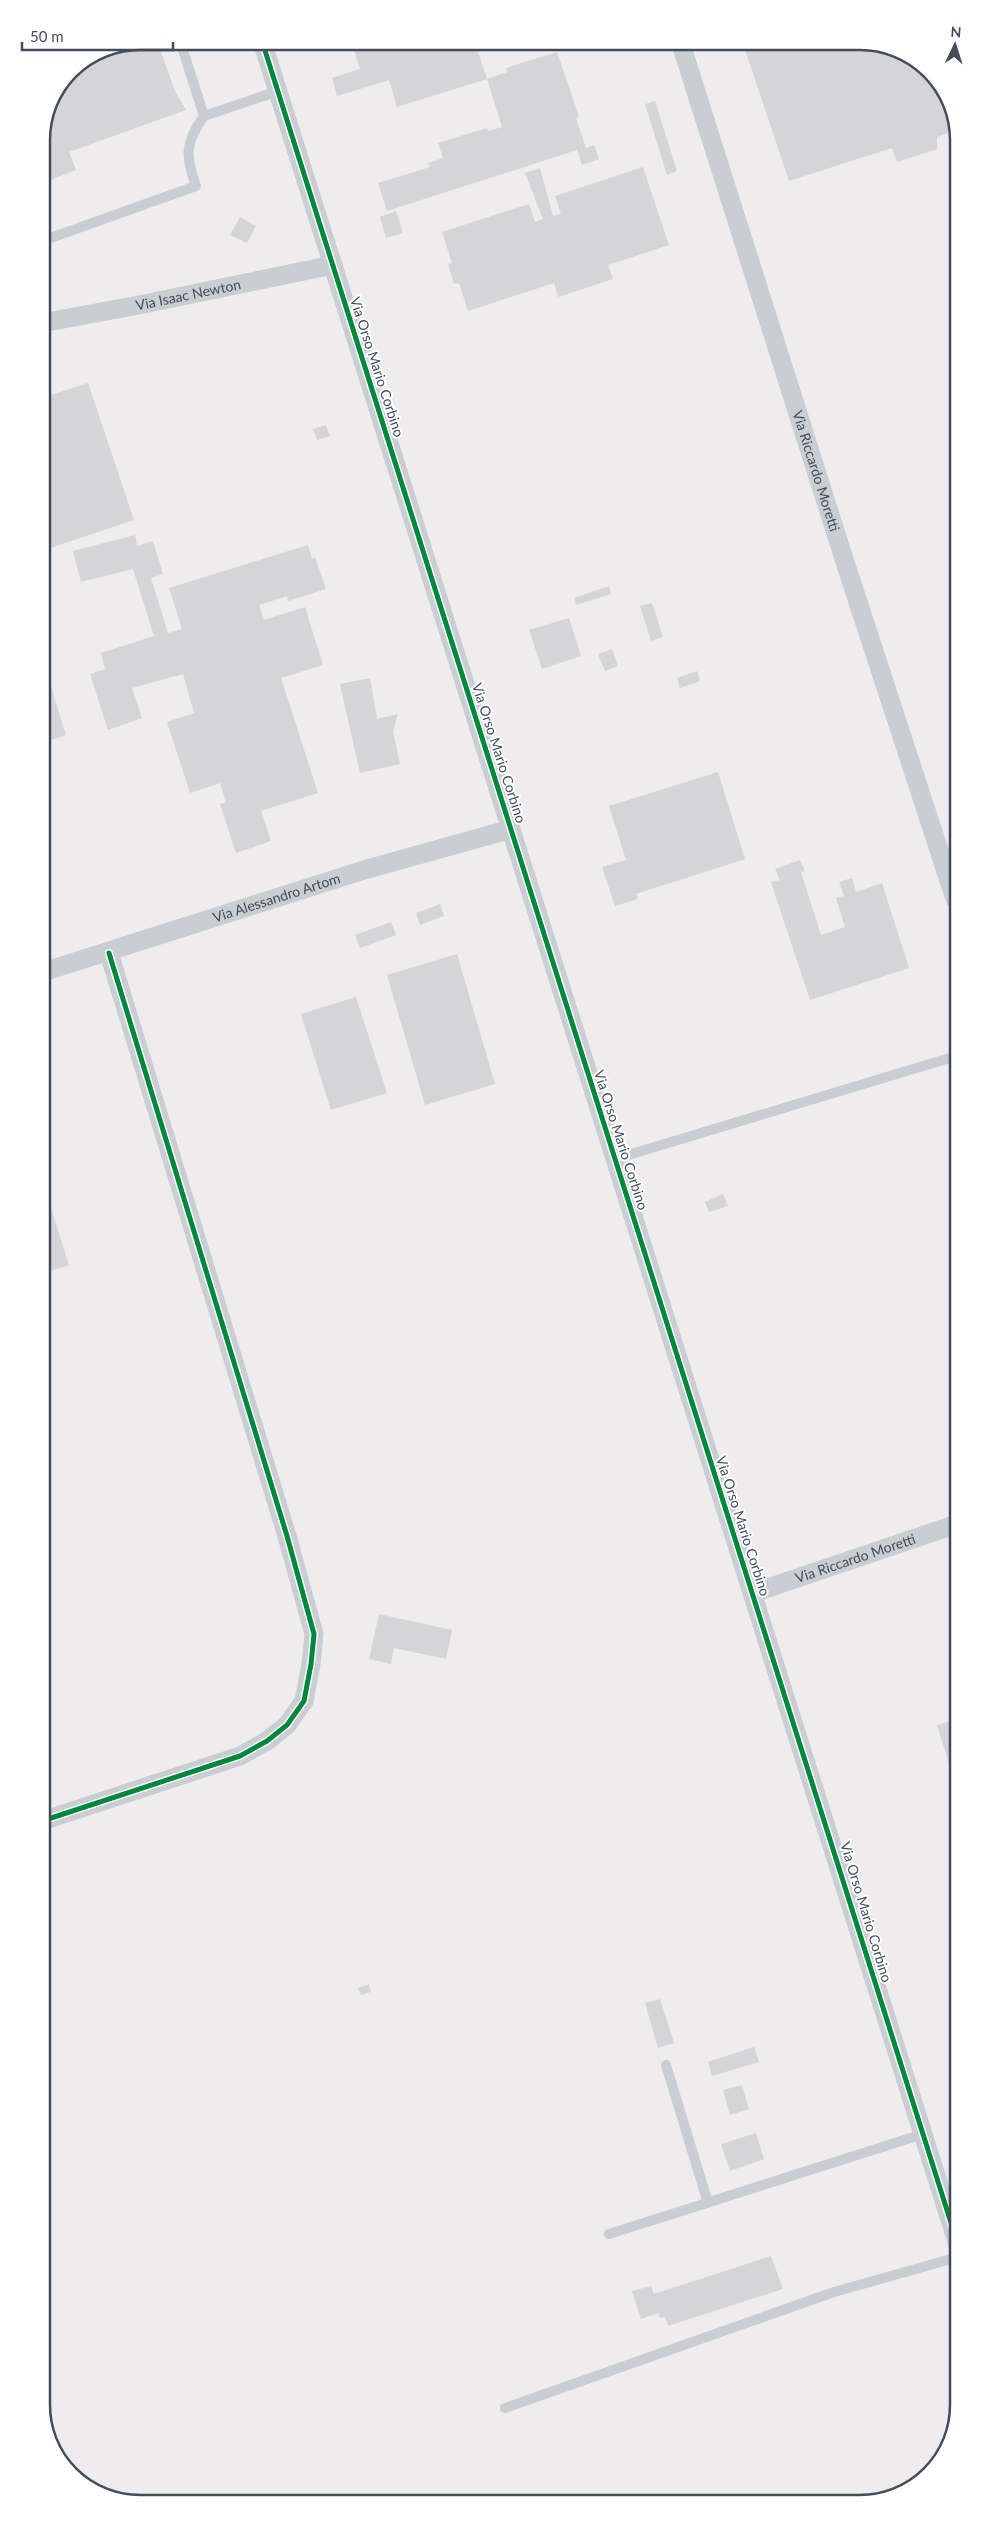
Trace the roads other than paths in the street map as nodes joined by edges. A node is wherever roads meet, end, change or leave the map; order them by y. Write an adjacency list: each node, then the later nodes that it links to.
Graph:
1 (183, 50): 5 (lane)
2 (265, 50): 4 (street, Via Orso Mario Corbino)
3 (683, 50): 10 (street, Via Riccardo Moretti)
4 (278, 90): 5 (lane); 7 (street, Via Orso Mario Corbino)
5 (204, 116): 6 (lane)
6 (50, 238)
7 (333, 265): 8 (street, Via Isaac Newton); 9 (street, Via Orso Mario Corbino)
8 (50, 322)
9 (511, 829): 11 (street, Via Alessandro Artom); 14 (street, Via Orso Mario Corbino)
10 (950, 884)
11 (109, 953): 12 (street, Via Alessandro Artom); 17 (street)
12 (50, 970)
13 (950, 1058): 14 (lane)
14 (615, 1159): 16 (street, Via Orso Mario Corbino)
15 (950, 1526): 16 (street, Via Riccardo Moretti)
16 (753, 1592): 19 (street, Via Orso Mario Corbino)
17 (50, 1818)
18 (666, 2065): 20 (lane)
19 (923, 2134): 20 (lane); 21 (street, Via Orso Mario Corbino)
20 (708, 2203): 22 (lane)
21 (950, 2220)
22 (609, 2234)
23 (950, 2259): 24 (lane)
24 (505, 2408)

